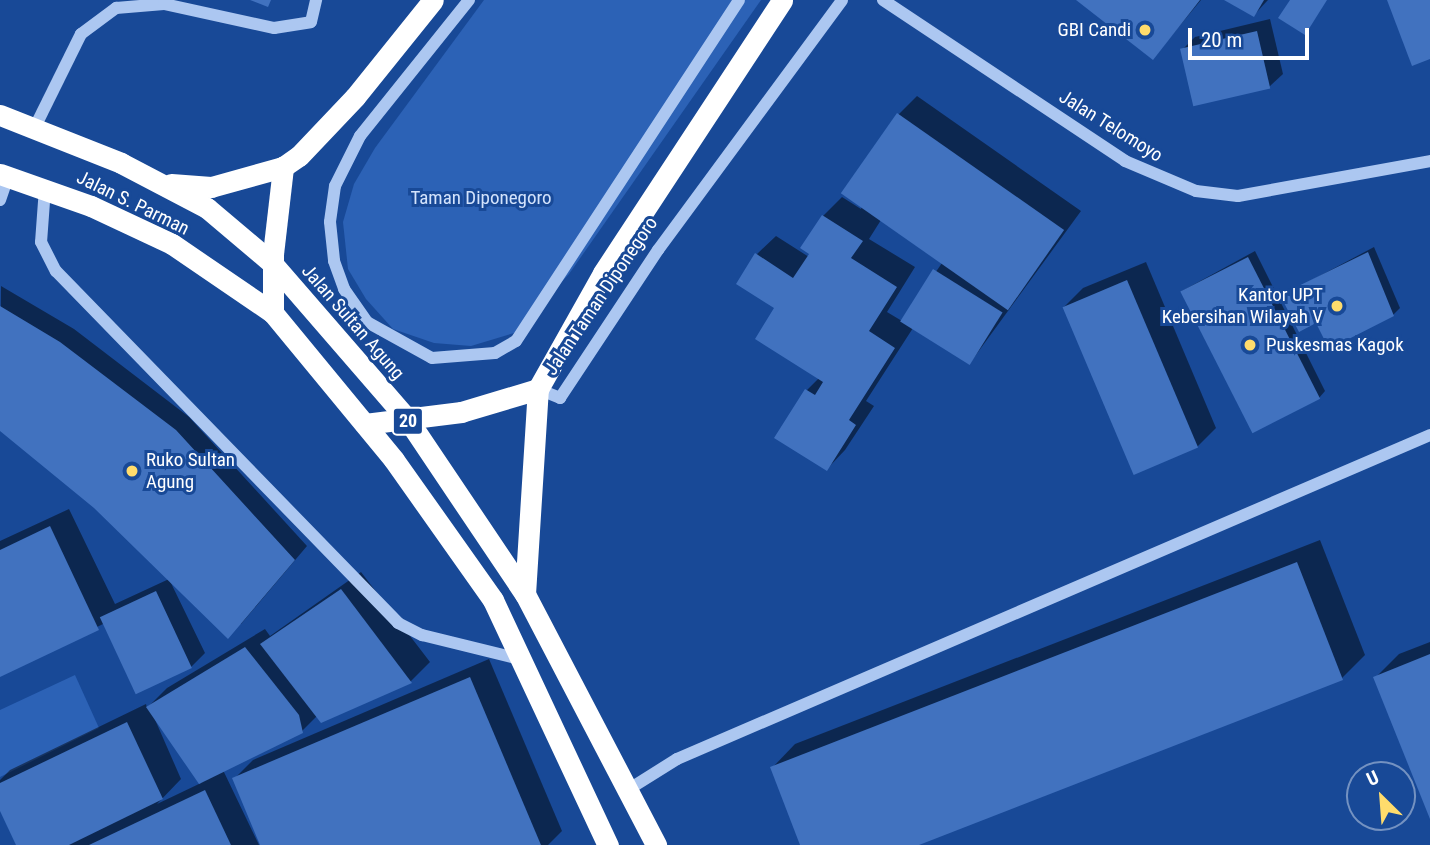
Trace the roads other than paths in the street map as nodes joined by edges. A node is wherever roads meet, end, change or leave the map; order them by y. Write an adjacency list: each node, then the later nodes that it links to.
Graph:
1 (316, 0): 9 (street)
2 (433, 0): 11 (highway, 20)
3 (469, 0): 4 (street)
4 (739, 0)
5 (782, 0): 18 (highway, Jalan Taman Diponegoro)
6 (842, 0): 18 (street, Jalan Taman Diponegoro)
7 (883, 0): 10 (street, Jalan Telomoyo)
8 (0, 115): 9 (highway, Jalan Sultan Agung / 20)
9 (34, 128): 13 (highway, Jalan Sultan Agung / 20)
10 (1430, 161)
11 (283, 167): 13 (highway, Jalan Sultan Agung / 20); 16 (highway)
12 (4, 175): 14 (highway, Jalan S. Parman / 20); 15 (street)
13 (159, 183): 16 (highway, Jalan Sultan Agung / 20)
14 (45, 188): 17 (highway, Jalan S. Parman / 20); 23 (street)
15 (0, 200)
16 (272, 263): 17 (highway); 19 (highway, Jalan Sultan Agung / 20)
17 (273, 313): 20 (highway, 20)
18 (538, 389): 19 (highway); 22 (highway)
19 (408, 420): 20 (highway); 22 (highway, Jalan Sultan Agung / 20)
20 (365, 424): 23 (highway, 20)
21 (1430, 435): 24 (street)
22 (525, 594): 24 (highway, Jalan Sultan Agung / 20)
23 (520, 659): 25 (highway, 20)
24 (626, 791): 26 (highway, Jalan Sultan Agung / 20)
25 (608, 845)
26 (656, 845)

